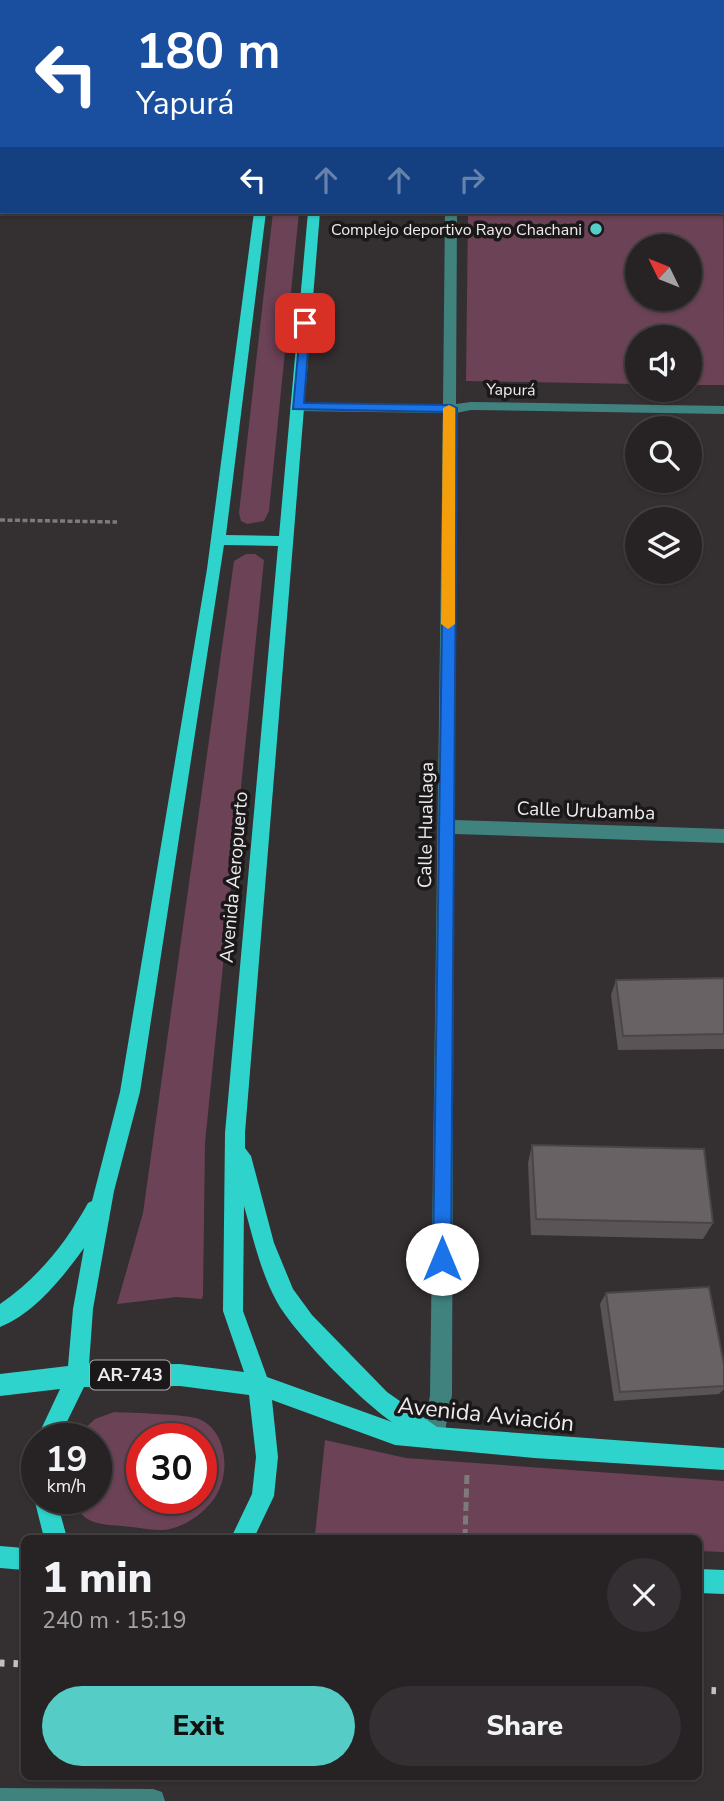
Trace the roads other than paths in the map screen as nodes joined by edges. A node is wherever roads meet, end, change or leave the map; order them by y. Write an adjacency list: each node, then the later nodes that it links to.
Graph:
1 (260, 214): 7 (main road)
2 (314, 214): 4 (main road, Avenida Aeropuerto)
3 (451, 214): 5 (street, Calle Huallaga)
4 (298, 407): 5 (street, Yapurá); 8 (main road, Avenida Aeropuerto)
5 (451, 408): 6 (street, Yapurá); 9 (street, Calle Huallaga)
6 (724, 411)
7 (219, 541): 8 (main road); 12 (main road)
8 (286, 541): 11 (main road, Avenida Aeropuerto)
9 (446, 827): 10 (street, Calle Urubamba); 18 (street, Calle Huallaga)
10 (724, 836)
11 (235, 1133): 16 (main road, Avenida Aeropuerto); 18 (main road)
12 (104, 1191): 13 (main road); 14 (main road)
13 (0, 1317)
14 (78, 1376): 15 (main road, Avenida Aviación / AR-743); 16 (main road, Avenida Aviación / AR-743); 17 (main road)
15 (0, 1385)
16 (259, 1385): 18 (main road, Avenida Aviación / AR-743); 22 (main road, Avenida Aeropuerto)
17 (55, 1423)
18 (434, 1438): 19 (main road, Avenida Aviación / AR-743)
19 (724, 1459)
20 (48, 1514): 21 (main road)
21 (54, 1535)
22 (244, 1535)
23 (0, 1557): 24 (main road)
24 (21, 1559)
25 (702, 1581): 26 (main road)
26 (724, 1582)
27 (0, 1800): 28 (street)
28 (153, 1801)

